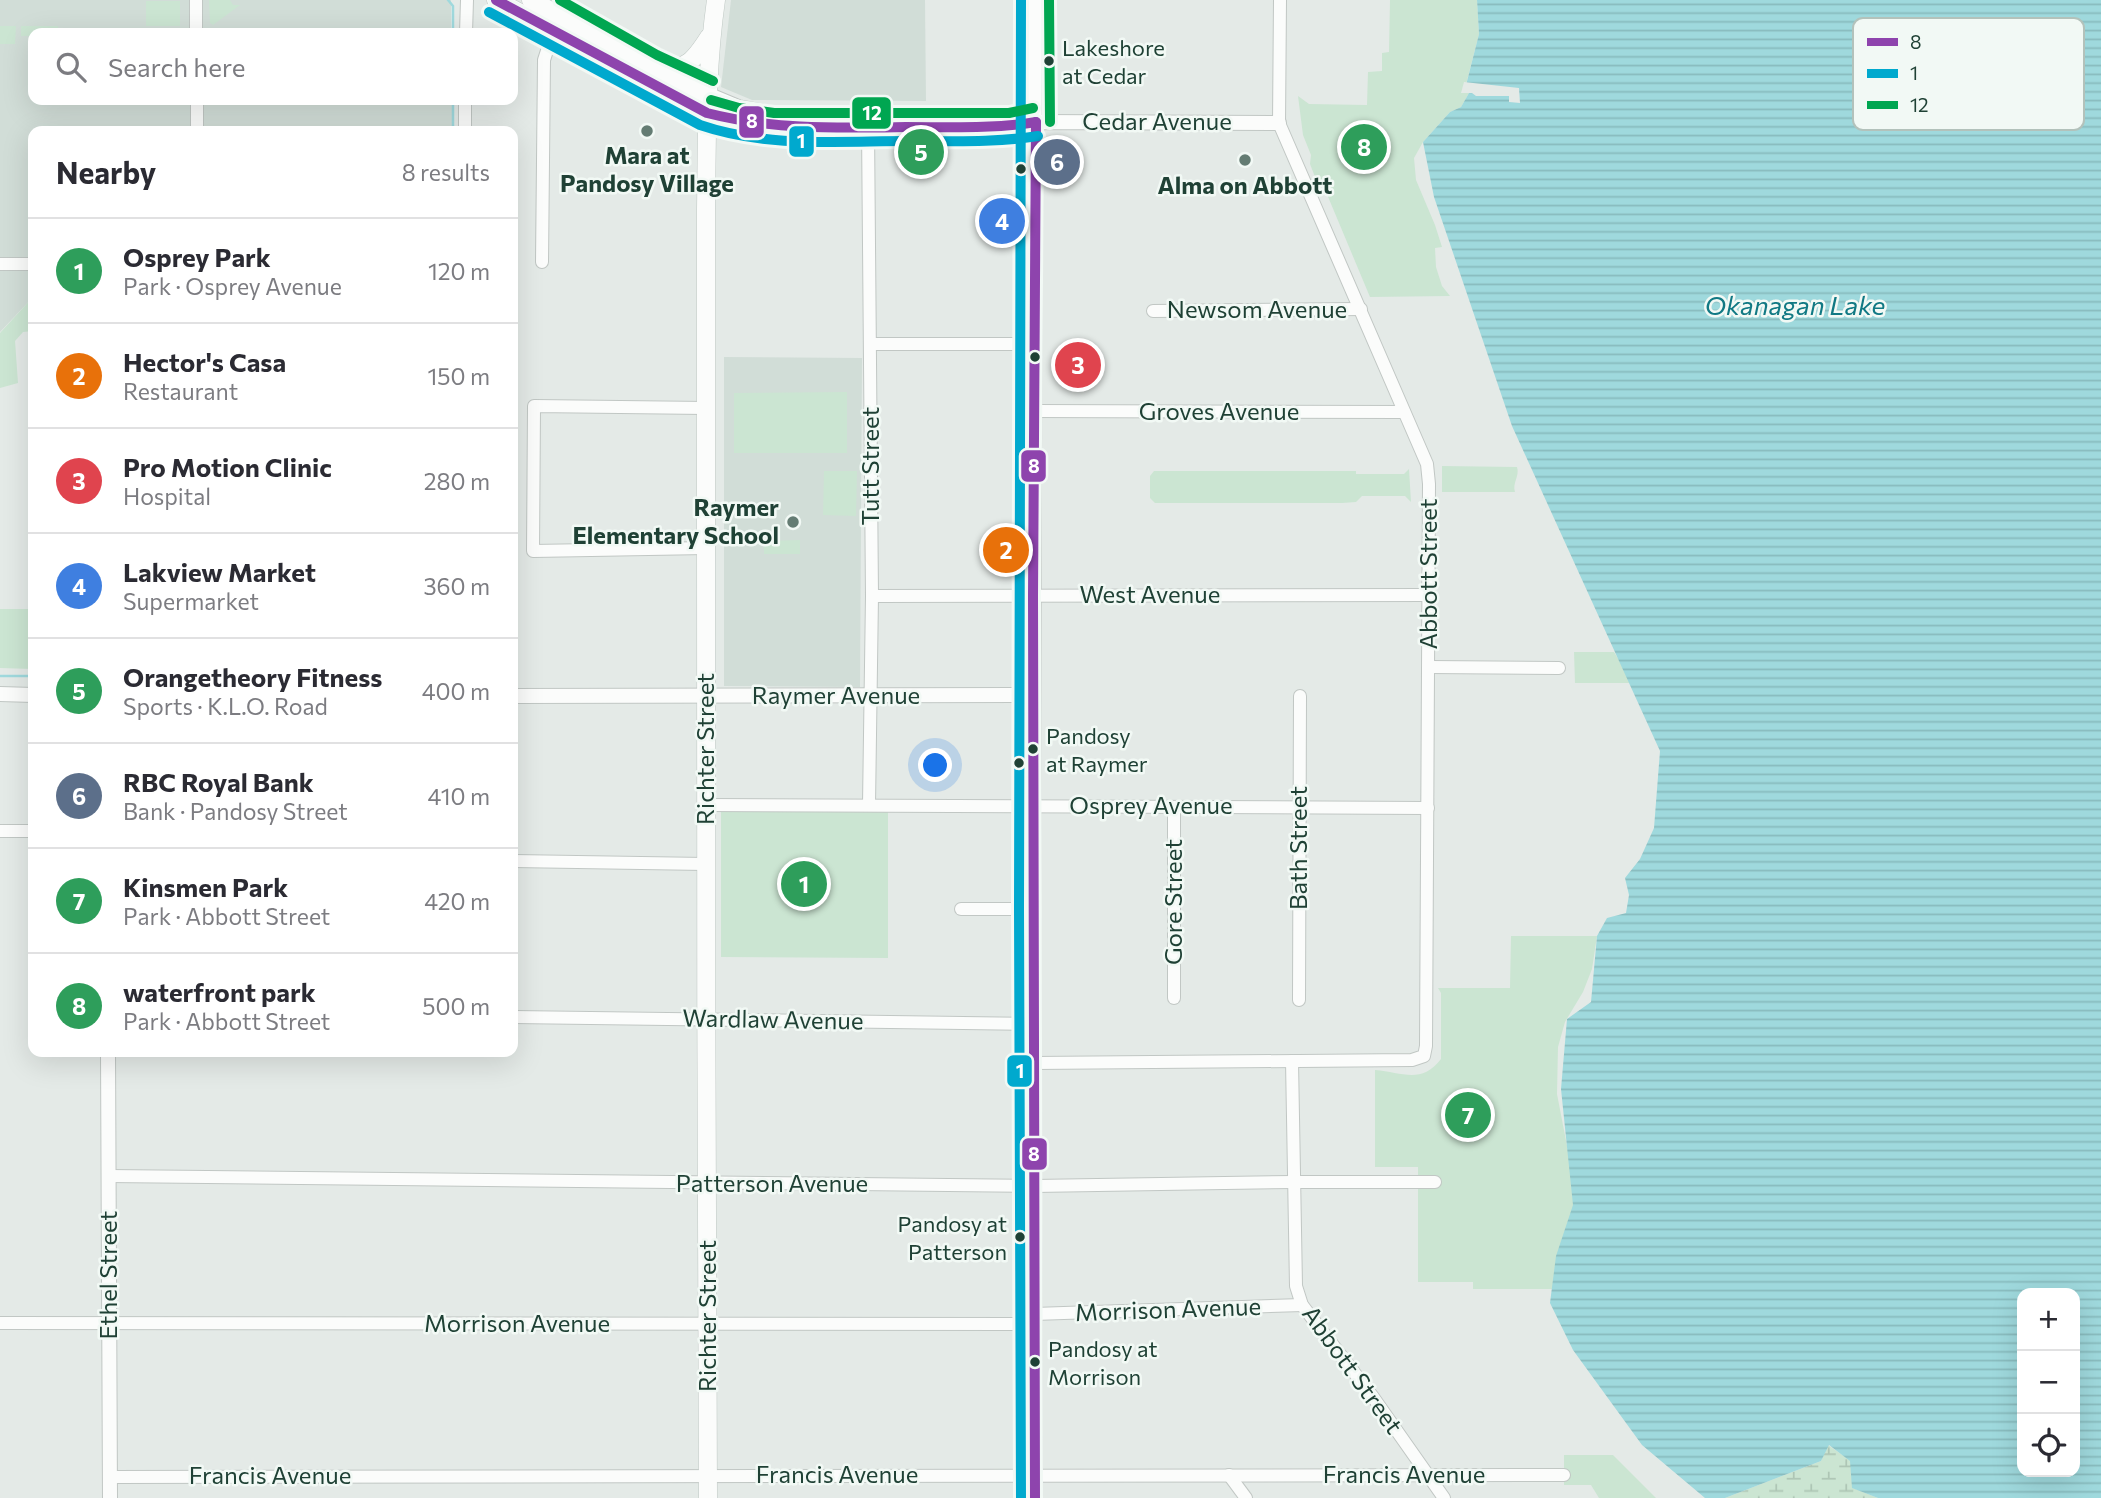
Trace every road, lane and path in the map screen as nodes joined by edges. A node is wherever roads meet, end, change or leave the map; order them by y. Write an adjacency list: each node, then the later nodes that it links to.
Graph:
1 (196, 0): 9 (street)
2 (496, 0): 8 (main road)
3 (531, 0): 8 (main road)
4 (716, 0): 11 (main road, Richter Street)
5 (1035, 0): 17 (street)
6 (1280, 0): 18 (street)
7 (466, 3): 10 (street)
8 (556, 24): 12 (main road); 16 (main road); 22 (street)
9 (196, 28)
10 (466, 28)
11 (711, 34): 12 (main road); 13 (main road, Richter Street)
12 (651, 67): 13 (main road)
13 (707, 94): 16 (main road, Richter Street); 17 (street)
14 (197, 105): 19 (street)
15 (466, 105): 20 (street)
16 (707, 113): 21 (street); 29 (main road, Richter Street)
17 (1036, 122): 18 (street, Cedar Avenue); 21 (street); 28 (street)
18 (1279, 122): 25 (street, Abbott Street)
19 (197, 126)
20 (465, 126)
21 (868, 127): 27 (street, Tutt Street)
22 (542, 262)
23 (0, 264): 24 (street)
24 (28, 264)
25 (1361, 309): 26 (street, Newsom Avenue); 31 (street, Abbott Street)
26 (1153, 311)
27 (871, 344): 28 (street); 34 (street, Tutt Street)
28 (1034, 344): 30 (street)
29 (706, 408): 32 (main road, Richter Street); 32 (street)
30 (1034, 411): 31 (street, Groves Avenue); 35 (street)
31 (1404, 412): 33 (street, Abbott Street)
32 (706, 548): 43 (main road, Richter Street)
33 (1429, 595): 35 (street, West Avenue); 36 (street, Abbott Street)
34 (872, 596): 35 (street, West Avenue); 40 (street, Tutt Street)
35 (1033, 596): 41 (street)
36 (1429, 667): 37 (street); 50 (street, Abbott Street)
37 (1559, 668)
38 (0, 694): 39 (street)
39 (28, 695)
40 (871, 695): 41 (street, Raymer Avenue); 43 (street, Raymer Avenue); 46 (street, Tutt Street)
41 (1033, 695): 47 (street)
42 (518, 696): 43 (street, Raymer Avenue)
43 (706, 696): 45 (main road, Richter Street)
44 (1300, 696): 49 (street, Bath Street)
45 (707, 805): 46 (street, Osprey Avenue); 54 (main road, Richter Street)
46 (869, 805): 47 (street, Osprey Avenue)
47 (1034, 806): 48 (street, Osprey Avenue); 56 (street)
48 (1174, 807): 49 (street, Osprey Avenue); 57 (street, Gore Street)
49 (1299, 807): 50 (street, Osprey Avenue); 58 (street, Bath Street)
50 (1428, 808): 63 (street, Abbott Street)
51 (0, 831): 52 (street)
52 (28, 831)
53 (518, 861): 54 (street)
54 (705, 864): 60 (main road, Richter Street)
55 (961, 909): 56 (street)
56 (1033, 909): 61 (street)
57 (1174, 998)
58 (1299, 1000)
59 (518, 1017): 60 (street, Wardlaw Avenue)
60 (706, 1018): 61 (street, Wardlaw Avenue); 68 (main road, Richter Street)
61 (1034, 1024): 64 (street)
62 (108, 1057): 65 (street, Ethel Street)
63 (1292, 1061): 64 (street); 66 (street, Abbott Street)
64 (1034, 1063): 69 (street)
65 (108, 1176): 68 (street, Patterson Avenue); 72 (street, Ethel Street)
66 (1293, 1182): 67 (street, Patterson Avenue); 69 (street, Patterson Avenue); 70 (street, Abbott Street)
67 (1435, 1182)
68 (707, 1183): 69 (street, Patterson Avenue); 74 (main road, Richter Street)
69 (1034, 1186): 71 (street)
70 (1302, 1305): 71 (street, Morrison Avenue); 77 (street, Abbott Street)
71 (1034, 1319): 74 (street, Morrison Avenue); 75 (street)
72 (110, 1322): 73 (street, Morrison Avenue); 74 (street, Morrison Avenue); 80 (street, Ethel Street)
73 (0, 1323)
74 (707, 1323): 79 (main road, Richter Street)
75 (1035, 1475): 76 (street, Francis Avenue); 79 (street, Francis Avenue); 83 (street)
76 (1229, 1475): 77 (street, Francis Avenue); 84 (street)
77 (1430, 1475): 78 (street, Francis Avenue); 85 (street, Abbott Street)
78 (1564, 1475)
79 (708, 1476): 80 (street, Francis Avenue); 82 (main road, Richter Street)
80 (110, 1477): 81 (street, Ethel Street)
81 (110, 1498)
82 (708, 1498)
83 (1035, 1498)
84 (1246, 1498)
85 (1444, 1498)

